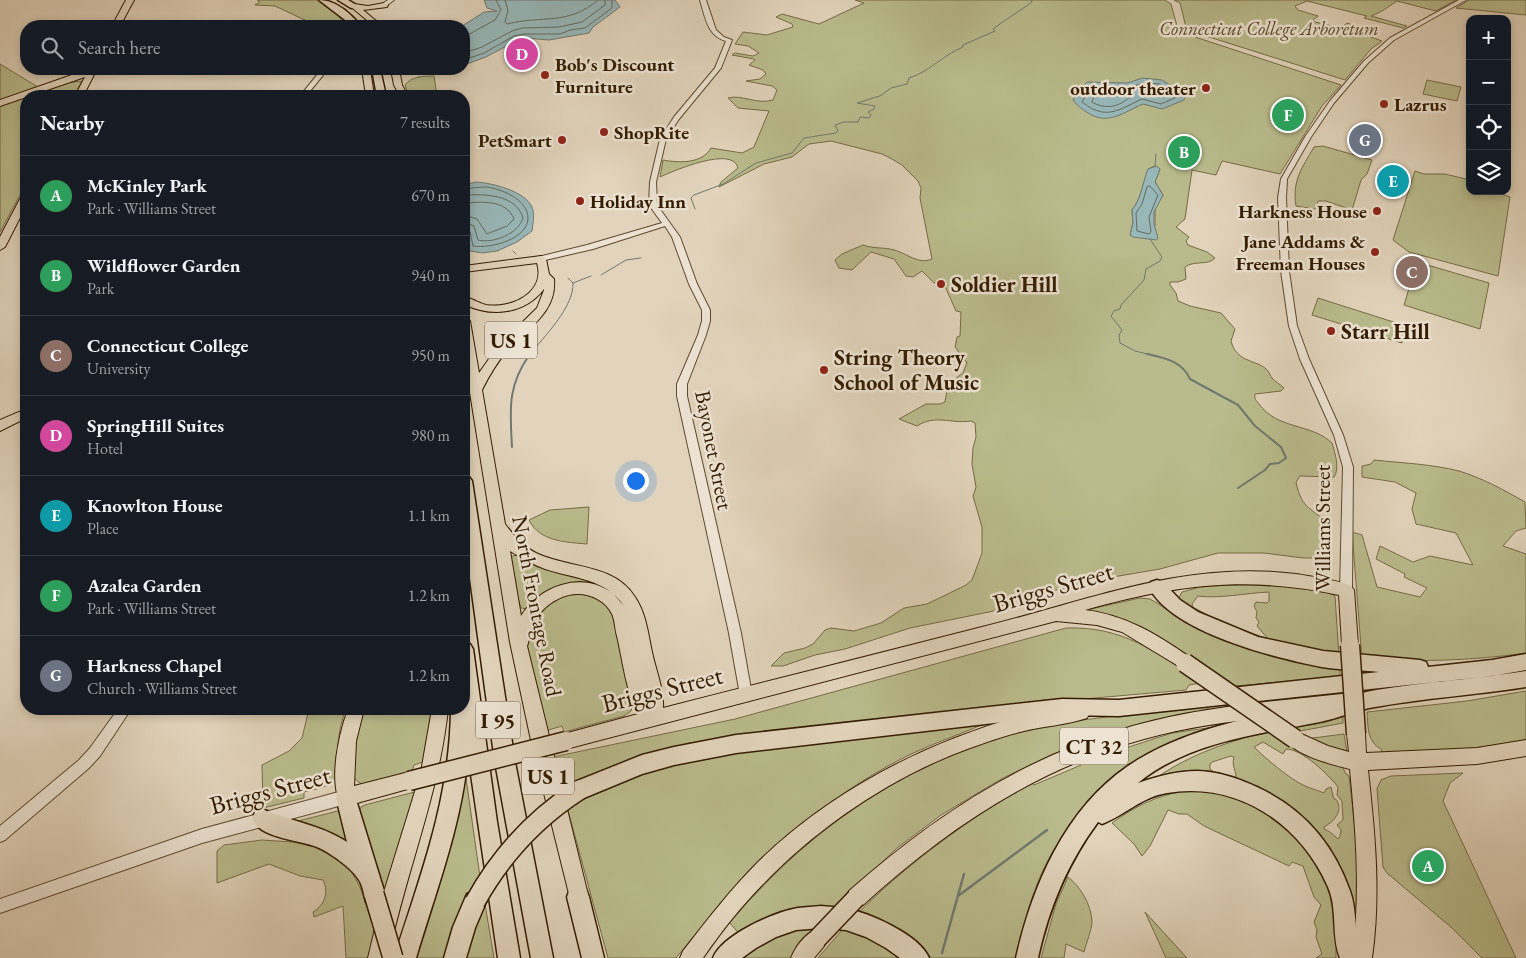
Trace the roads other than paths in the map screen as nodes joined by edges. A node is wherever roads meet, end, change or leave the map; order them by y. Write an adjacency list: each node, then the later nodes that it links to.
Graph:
1 (130, 0): 10 (main road)
2 (323, 0): 9 (highway)
3 (336, 0): 13 (highway)
4 (342, 0): 8 (highway)
5 (703, 0): 33 (street, Bayonet Street)
6 (1463, 0): 46 (street, Williams Street)
7 (387, 2): 8 (main road); 15 (main road)
8 (354, 6): 14 (main road)
9 (338, 9): 11 (highway); 12 (highway)
10 (119, 20)
11 (344, 20)
12 (350, 20)
13 (366, 20)
14 (367, 20)
15 (371, 20)
16 (80, 75): 23 (main road)
17 (90, 75): 24 (main road)
18 (320, 75): 25 (street)
19 (367, 75): 26 (main road)
20 (377, 75): 27 (highway)
21 (386, 75): 28 (highway)
22 (396, 75): 29 (main road)
23 (37, 90)
24 (82, 90)
25 (307, 90)
26 (369, 90)
27 (381, 90)
28 (390, 90)
29 (401, 90)
30 (20, 96): 31 (main road)
31 (0, 103)
32 (20, 209): 34 (main road)
33 (665, 224): 35 (street); 52 (street, Bayonet Street)
34 (0, 247)
35 (541, 259): 36 (main road); 37 (main road, US 1)
36 (470, 269)
37 (544, 275): 38 (main road); 40 (main road, US 1)
38 (470, 304)
39 (470, 360): 40 (main road, North Frontage Road)
40 (475, 392): 43 (main road, North Frontage Road / US 1)
41 (20, 416): 42 (main road)
42 (0, 426)
43 (496, 520): 48 (main road, North Frontage Road / US 1); 60 (main road)
44 (470, 522): 75 (highway, I 95)
45 (1157, 587): 46 (main road, Briggs Street); 47 (main road, Briggs Street); 50 (highway)
46 (1346, 590): 62 (main road, Williams Street, bridge)
47 (1050, 616): 52 (main road, Briggs Street); 62 (main road, bridge)
48 (520, 654): 60 (main road); 68 (main road, North Frontage Road / US 1)
49 (1526, 662): 50 (highway, CT 32)
50 (1459, 671): 55 (highway, CT 32)
51 (1526, 679): 54 (highway, CT 32)
52 (746, 694): 60 (main road, Briggs Street)
53 (470, 697): 74 (highway, I 95)
54 (1373, 698): 66 (highway); 80 (main road, CT 32, bridge)
55 (1119, 708): 73 (highway, bridge); 78 (main road, CT 32)
56 (121, 715): 65 (street)
57 (354, 715): 63 (main road)
58 (439, 715): 70 (main road)
59 (460, 715): 72 (highway)
60 (653, 718): 63 (main road, Briggs Street, bridge)
61 (1526, 748): 62 (main road)
62 (1358, 762): 84 (main road, Williams Street)
63 (346, 797): 64 (street, Briggs Street); 67 (highway)
64 (262, 819): 67 (highway); 69 (street, Briggs Street)
65 (0, 835)
66 (1076, 836): 82 (highway); 83 (highway)
67 (367, 873): 71 (highway, bridge)
68 (578, 897): 76 (highway, US 1); 77 (main road, North Frontage Road)
69 (0, 906)
70 (378, 958)
71 (393, 958)
72 (404, 958)
73 (455, 958)
74 (509, 958)
75 (542, 958)
76 (593, 958)
77 (601, 958)
78 (690, 958)
79 (724, 958): 81 (highway)
80 (801, 958)
81 (918, 958)
82 (1027, 958)
83 (1351, 958)
84 (1362, 958)

